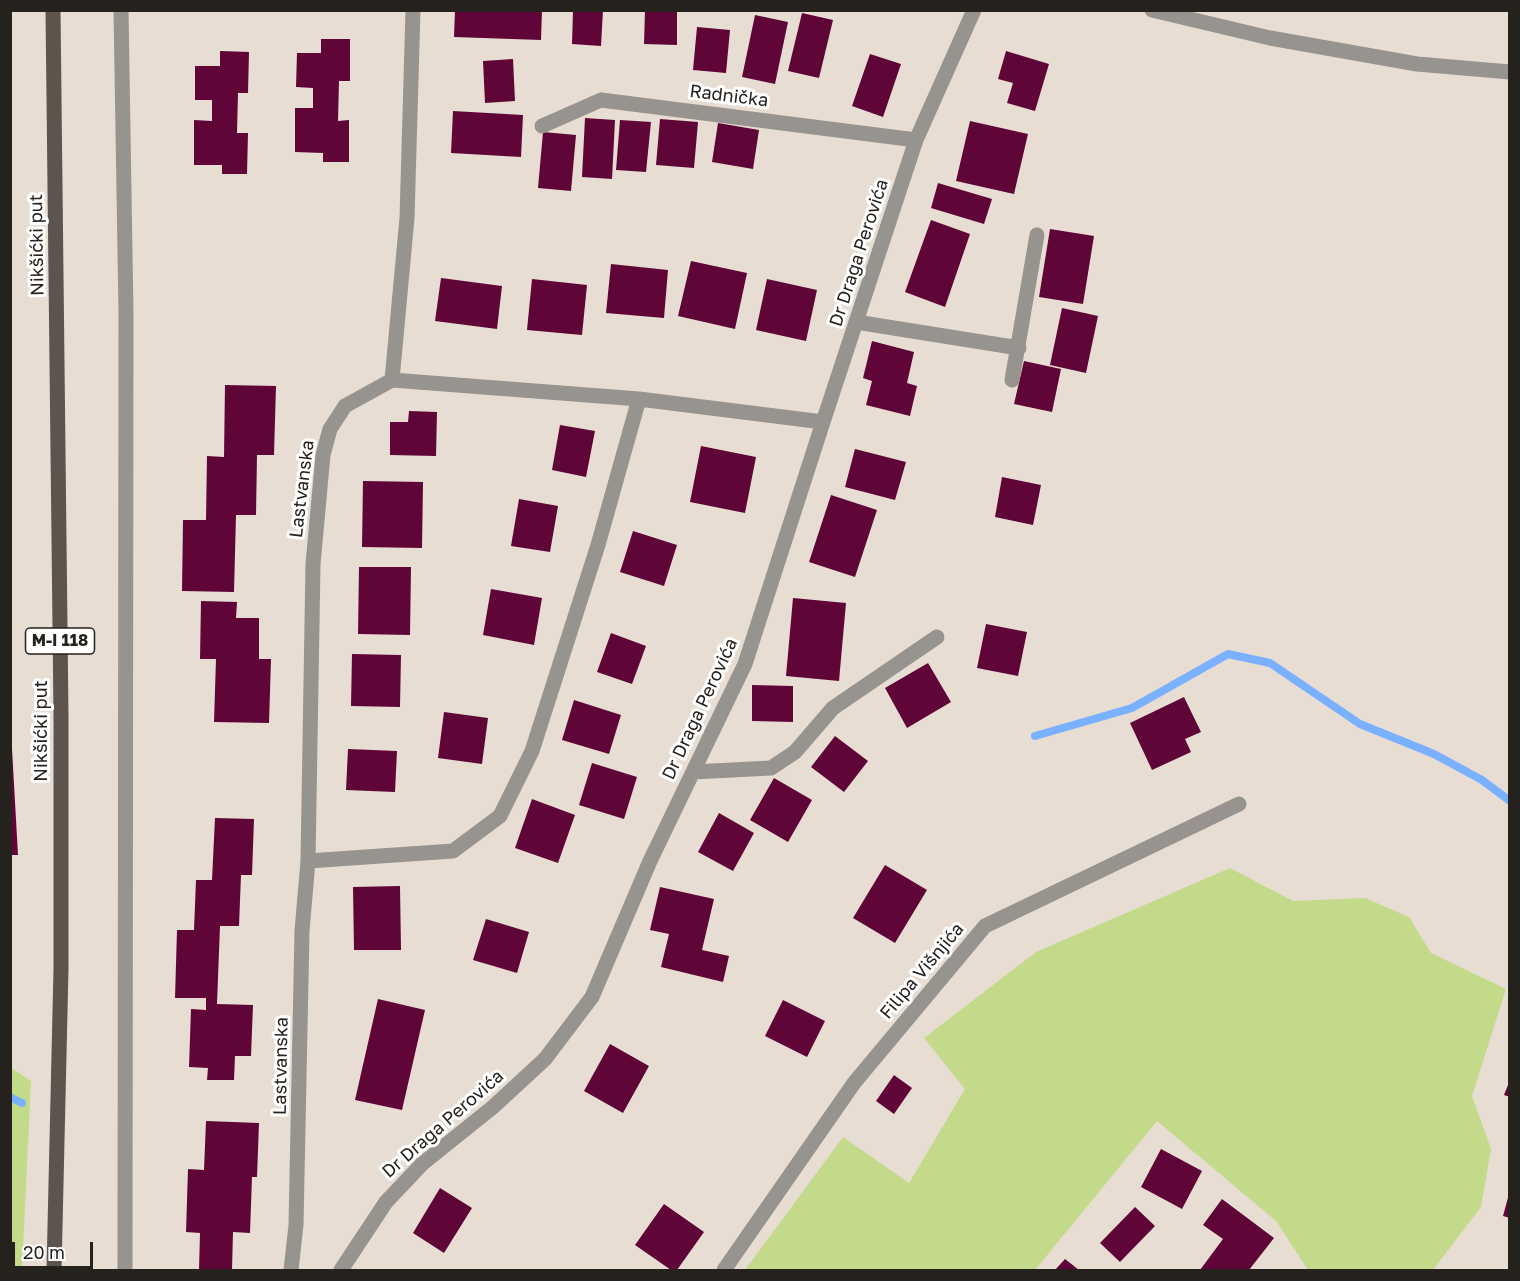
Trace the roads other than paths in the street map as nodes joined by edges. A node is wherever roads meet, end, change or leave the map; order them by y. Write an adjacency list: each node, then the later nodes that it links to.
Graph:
1 (54, 10): 20 (main road, Nikšićki put / M-I 118)
2 (121, 10): 21 (street)
3 (413, 10): 12 (street)
4 (974, 10): 8 (street, Dr Draga Perovića)
5 (1152, 10): 6 (street)
6 (1509, 72)
7 (542, 126): 8 (street, Radnička)
8 (916, 140): 10 (street, Dr Draga Perovića)
9 (1037, 235): 11 (street)
10 (856, 322): 11 (street); 15 (street, Dr Draga Perovića)
11 (1018, 348): 13 (street)
12 (392, 380): 14 (street); 19 (street, Lastvanska)
13 (1012, 380)
14 (639, 399): 15 (street); 19 (street)
15 (823, 422): 17 (street, Dr Draga Perovića)
16 (937, 637): 17 (street)
17 (693, 772): 23 (street, Dr Draga Perovića)
18 (1239, 804): 24 (street, Filipa Višnjića)
19 (308, 861): 22 (street, Lastvanska)
20 (54, 1270)
21 (125, 1270)
22 (291, 1270)
23 (340, 1270)
24 (724, 1270)

